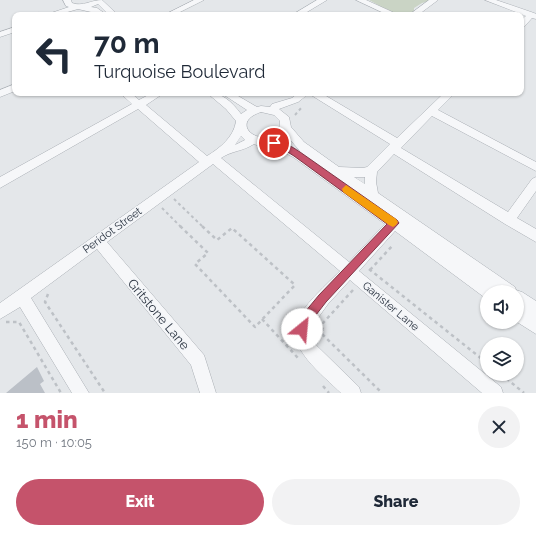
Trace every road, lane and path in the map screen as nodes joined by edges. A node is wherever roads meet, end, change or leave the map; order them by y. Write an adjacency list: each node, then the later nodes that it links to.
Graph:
1 (98, 0): 8 (street); 12 (street)
2 (200, 0): 13 (street)
3 (323, 0): 14 (street)
4 (360, 0): 15 (street)
5 (434, 0): 16 (street)
6 (489, 0): 17 (street)
7 (67, 1): 8 (street); 9 (street)
8 (79, 7): 10 (street); 11 (street)
9 (53, 12)
10 (58, 12)
11 (98, 12)
12 (111, 12)
13 (174, 12)
14 (301, 12)
15 (388, 12)
16 (417, 12)
17 (522, 12)
18 (533, 16): 19 (street)
19 (524, 23)
20 (12, 30): 21 (street)
21 (0, 34)
22 (12, 88): 23 (street)
23 (0, 94)
24 (128, 96): 32 (street, Ganister Lane)
25 (154, 96): 32 (street)
26 (216, 96): 38 (street)
27 (231, 96): 33 (street)
28 (301, 96): 31 (street)
29 (319, 96): 41 (street)
30 (447, 96): 35 (street)
31 (295, 100): 34 (street); 37 (street)
32 (139, 105): 43 (street, Ganister Lane); 48 (street)
33 (255, 110): 34 (street); 38 (street)
34 (273, 110): 37 (street)
35 (430, 111): 41 (street); 44 (street)
36 (295, 116): 37 (path)
37 (288, 122): 40 (street); 45 (street)
38 (241, 124): 39 (street); 42 (street, Peridot Street)
39 (252, 140): 40 (street); 42 (street, Peridot Street)
40 (271, 141): 53 (street)
41 (396, 146): 46 (street); 52 (street)
42 (226, 150): 43 (street, Peridot Street)
43 (211, 160): 55 (street, Peridot Street); 56 (street, Ganister Lane)
44 (536, 167)
45 (336, 170): 46 (street); 49 (street)
46 (371, 170): 49 (street)
47 (536, 182): 52 (street)
48 (0, 183)
49 (372, 196): 53 (street)
50 (174, 198): 65 (path)
51 (161, 207): 65 (path)
52 (509, 220): 54 (street)
53 (394, 223): 56 (street); 56 (path); 57 (street); 58 (street)
54 (536, 236)
55 (98, 241): 60 (street, Peridot Street); 73 (street, Gritstone Lane)
56 (356, 276): 75 (street); 76 (path); 77 (street, Ganister Lane)
57 (480, 285)
58 (498, 285)
59 (51, 287): 72 (path)
60 (22, 297): 63 (street, Peridot Street); 71 (street)
61 (524, 302): 62 (street)
62 (536, 310)
63 (1, 317): 70 (path)
64 (524, 317): 66 (street)
65 (262, 319): 67 (path)
66 (536, 326)
67 (298, 359)
68 (509, 381): 78 (path)
69 (319, 382): 74 (path)
70 (61, 393)
71 (82, 393)
72 (105, 393)
73 (208, 393)
74 (329, 393)
75 (353, 393)
76 (382, 393)
77 (495, 393)
78 (524, 393)

